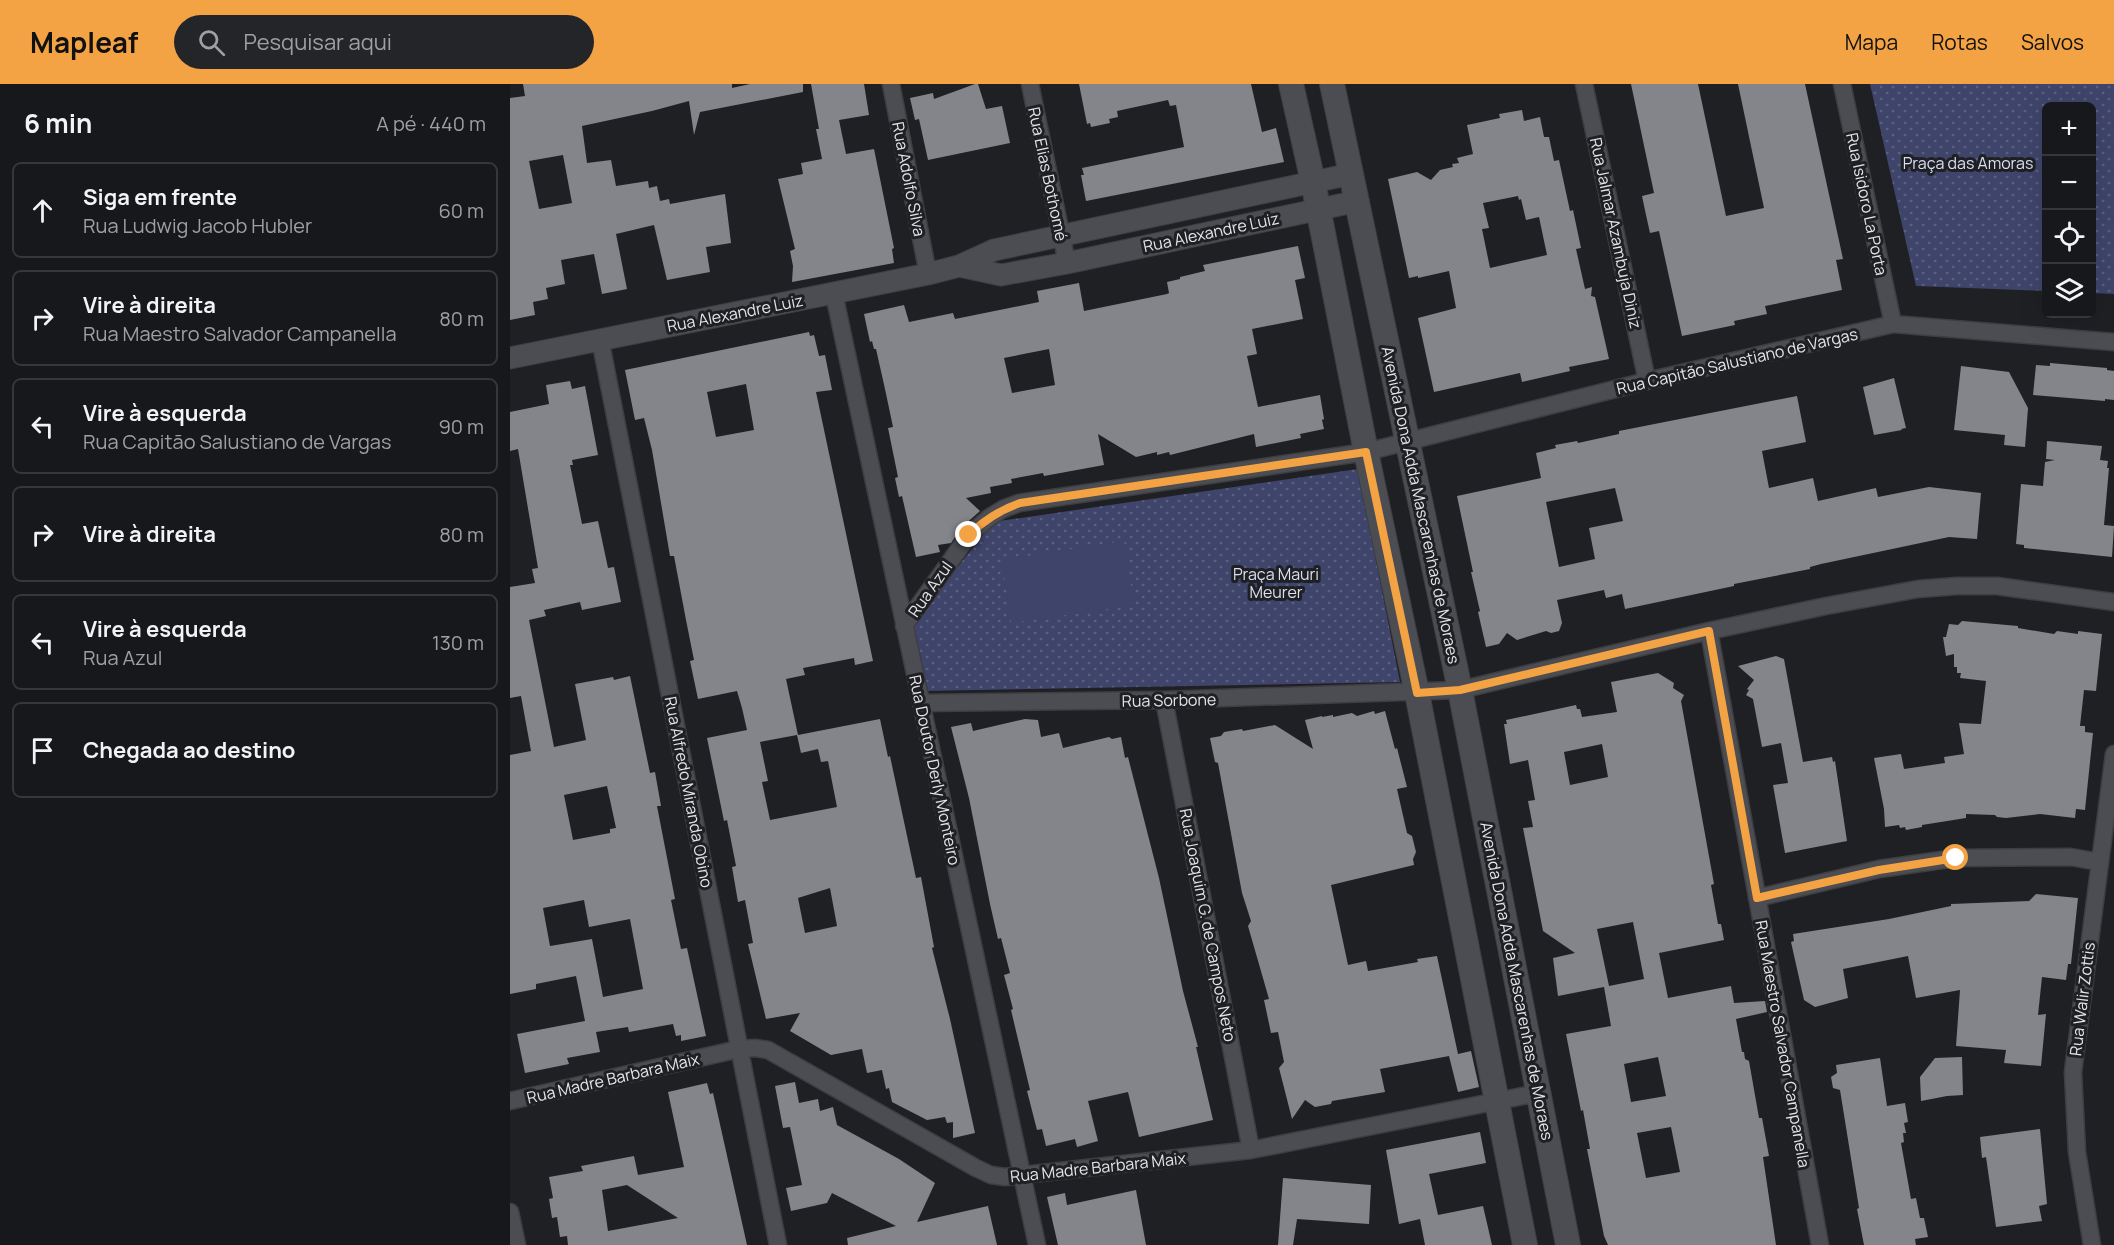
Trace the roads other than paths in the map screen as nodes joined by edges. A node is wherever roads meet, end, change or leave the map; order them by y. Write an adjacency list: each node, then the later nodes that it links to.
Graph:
1 (891, 84): 14 (street, Rua Adolfo Silva)
2 (1030, 84): 11 (street, Rua Elias Bothomé)
3 (1291, 84): 8 (main road)
4 (1332, 84): 7 (main road, Avenida Dona Adda Mascarenhas de Moraes)
5 (1584, 84): 20 (street, Rua Jalmar Azambuja Diniz)
6 (1842, 84): 16 (street, Rua Isidoro La Porta)
7 (1351, 174): 8 (street, Rua Alexandre Luiz); 9 (main road, Avenida Dona Adda Mascarenhas de Moraes)
8 (1313, 182): 10 (main road); 11 (street, Rua Alexandre Luiz)
9 (1358, 201): 10 (street, Rua Alexandre Luiz); 21 (main road, Avenida Dona Adda Mascarenhas de Moraes)
10 (1318, 209): 12 (street, Rua Alexandre Luiz); 22 (main road)
11 (1062, 236): 12 (street, Rua Elias Bothomé); 13 (street, Rua Alexandre Luiz)
12 (1067, 263): 13 (street, Rua Alexandre Luiz)
13 (959, 266): 14 (street, Rua Alexandre Luiz)
14 (928, 274): 15 (street, Rua Alexandre Luiz)
15 (834, 294): 17 (street, Rua Alexandre Luiz); 24 (street, Rua Doutor Derly Monteiro)
16 (1893, 324): 18 (street, Rua Capitão Salustiano de Vargas); 20 (street, Rua Capitão Salustiano de Vargas)
17 (600, 339): 19 (street, Rua Alexandre Luiz); 34 (street, Rua Alfredo Miranda Obino)
18 (2114, 342)
19 (510, 358)
20 (1647, 381): 21 (street, Rua Capitão Salustiano de Vargas)
21 (1407, 442): 22 (street, Rua Capitão Salustiano de Vargas); 26 (main road, Avenida Dona Adda Mascarenhas de Moraes)
22 (1366, 452): 24 (street, Rua Azul); 27 (main road)
23 (2114, 602): 25 (street)
24 (904, 626): 29 (street, Rua Doutor Derly Monteiro)
25 (1709, 631): 26 (street); 33 (street, Rua Maestro Salvador Campanella)
26 (1460, 690): 27 (street); 35 (main road, Avenida Dona Adda Mascarenhas de Moraes)
27 (1417, 693): 28 (street, Rua Sorbone); 37 (main road)
28 (1164, 700): 29 (street, Rua Sorbone); 38 (street, Rua Joaquim G. de Campos Neto)
29 (921, 703): 39 (street, Rua Doutor Derly Monteiro)
30 (2114, 754): 31 (street, Rua Walir Zottis)
31 (2114, 760): 32 (street, Rua Walir Zottis)
32 (2099, 862): 33 (street); 47 (street, Rua Walir Zottis)
33 (1757, 898): 46 (street, Rua Maestro Salvador Campanella)
34 (739, 1049): 36 (street, Rua Madre Barbara Maix); 39 (street, Rua Madre Barbara Maix); 42 (street, Rua Alfredo Miranda Obino)
35 (1538, 1093): 37 (street, Rua Madre Barbara Maix); 45 (main road, Avenida Dona Adda Mascarenhas de Moraes)
36 (510, 1101)
37 (1497, 1101): 38 (street, Rua Madre Barbara Maix); 44 (main road)
38 (1251, 1150): 39 (street, Rua Madre Barbara Maix)
39 (1022, 1177): 43 (street, Rua Doutor Derly Monteiro)
40 (510, 1212): 41 (street)
41 (517, 1245)
42 (778, 1245)
43 (1037, 1245)
44 (1525, 1245)
45 (1568, 1245)
46 (1820, 1245)
47 (2092, 1245)

